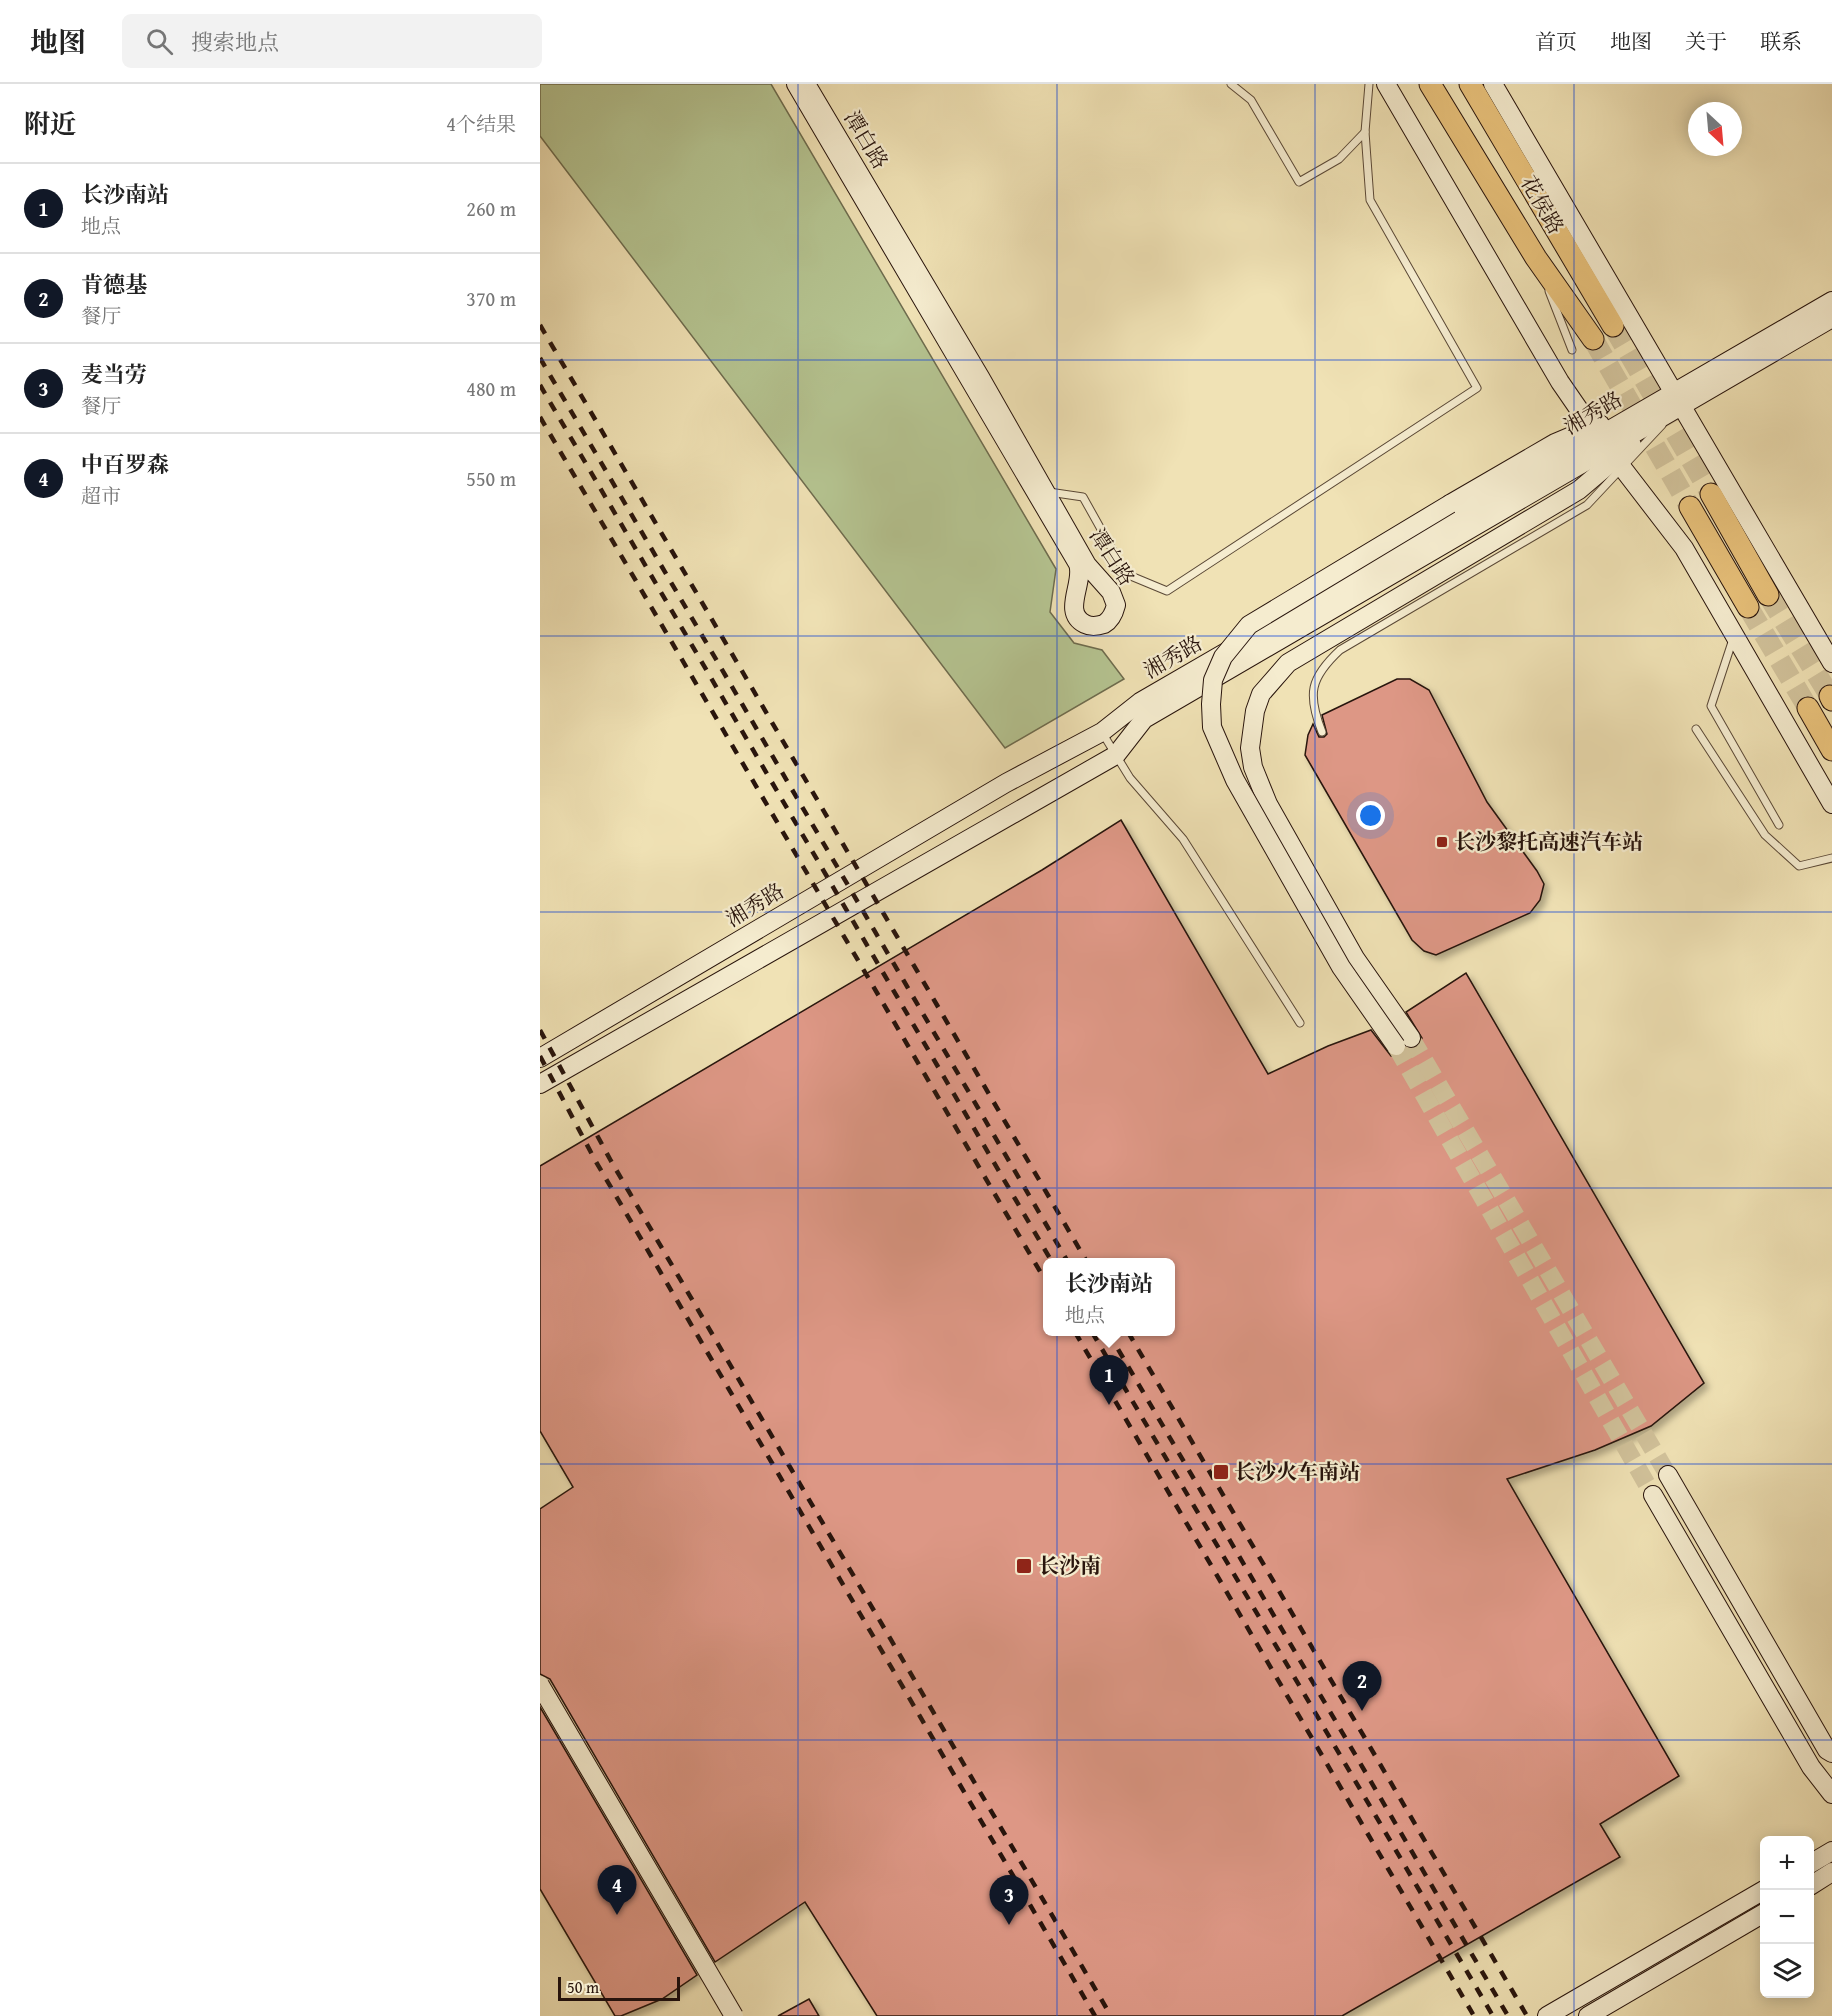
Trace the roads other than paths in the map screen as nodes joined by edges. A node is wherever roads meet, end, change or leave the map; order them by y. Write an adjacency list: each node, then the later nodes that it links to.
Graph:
1 (796, 84): 18 (street, 潭白路)
2 (806, 84): 18 (street, 潭白路)
3 (1232, 84): 9 (lane)
4 (1369, 84): 9 (lane)
5 (1386, 84): 17 (street)
6 (1430, 84): 10 (main road, 花侯路)
7 (1470, 84): 13 (main road, 花侯路)
8 (1493, 84): 16 (street)
9 (1365, 132): 18 (lane)
10 (1536, 258): 14 (main road, 花侯路); 15 (lane)
11 (1832, 302): 16 (street)
12 (1832, 318): 16 (street)
13 (1613, 326)
14 (1593, 339)
15 (1572, 350)
16 (1677, 399): 17 (street); 17 (street); 24 (street)
17 (1607, 448): 17 (street, bridge); 23 (street); 27 (street, 湘秀路); 28 (lane); 30 (street)
18 (1042, 491): 18 (street, 潭白路)
19 (1711, 494): 21 (main road)
20 (1690, 507): 22 (main road)
21 (1768, 595)
22 (1748, 607)
23 (1735, 634): 31 (street); 32 (lane)
24 (1832, 663)
25 (1808, 708): 29 (main road)
26 (1696, 729): 33 (lane)
27 (1102, 732): 30 (lane); 35 (street, 湘秀路)
28 (1322, 732)
29 (1832, 750)
30 (1116, 755): 34 (lane); 36 (street)
31 (1832, 804)
32 (1779, 825)
33 (1832, 858)
34 (1300, 1023)
35 (540, 1058)
36 (540, 1084)
37 (1668, 1475): 40 (street)
38 (1653, 1495): 41 (street)
39 (540, 1685): 48 (street, bridge)
40 (1832, 1754)
41 (1832, 1794)
42 (1832, 1851): 43 (street)
43 (1814, 1861)
44 (1832, 1872): 45 (street)
45 (1814, 1883)
46 (1760, 1892): 49 (street)
47 (1760, 1915): 50 (street)
48 (734, 2016)
49 (1547, 2016)
50 (1588, 2016)

